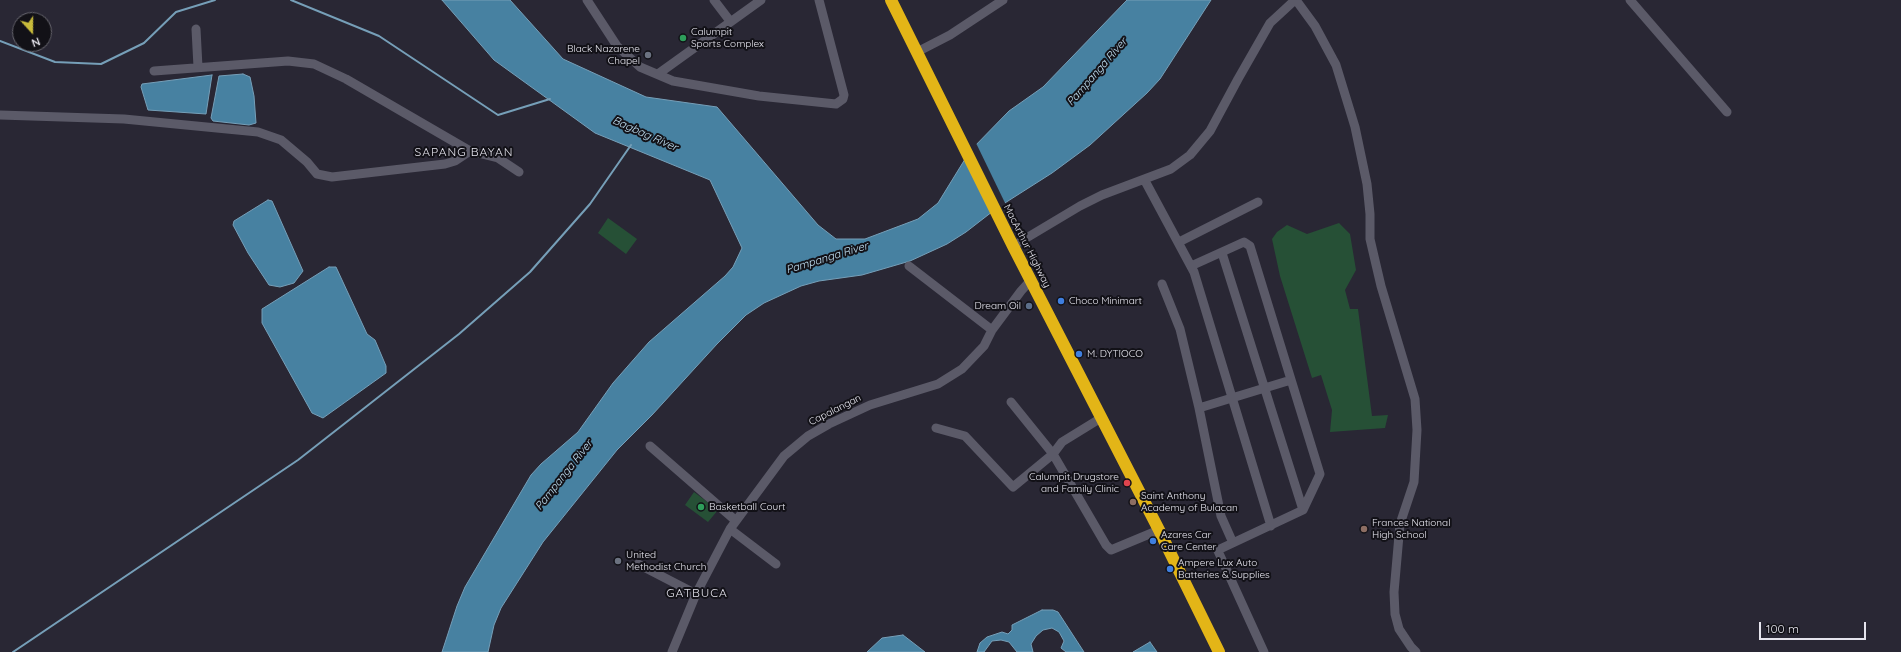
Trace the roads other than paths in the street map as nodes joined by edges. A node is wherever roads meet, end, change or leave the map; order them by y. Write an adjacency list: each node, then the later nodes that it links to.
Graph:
1 (587, 0): 14 (street)
2 (714, 0): 9 (street)
3 (761, 0): 9 (street)
4 (891, 0): 11 (highway, MacArthur Highway)
5 (1003, 0): 11 (street)
6 (1296, 0): 19 (street); 50 (street)
7 (1630, 0): 15 (street)
8 (823, 1): 14 (street)
9 (730, 21): 14 (street)
10 (196, 30): 12 (street)
11 (919, 55): 22 (highway, MacArthur Highway)
12 (198, 67): 13 (street); 17 (street)
13 (154, 70)
14 (658, 74)
15 (1727, 112)
16 (0, 115): 17 (street)
17 (470, 151): 18 (street)
18 (519, 172)
19 (1144, 179): 21 (street); 22 (street)
20 (1258, 202): 21 (street)
21 (1179, 242): 25 (street)
22 (1013, 246): 26 (highway, MacArthur Highway)
23 (1222, 253): 25 (street); 29 (street); 30 (street)
24 (909, 266): 28 (street)
25 (1191, 266): 31 (street)
26 (1031, 280): 28 (street, Capalangan); 34 (highway, MacArthur Highway)
27 (1162, 284): 33 (street)
28 (992, 330): 39 (street, Capalangan)
29 (1291, 380): 30 (street); 38 (street)
30 (1264, 389): 31 (street); 38 (street)
31 (1232, 398): 33 (street); 40 (street)
32 (1011, 402): 37 (street)
33 (1199, 408): 43 (street)
34 (1102, 418): 37 (street); 42 (highway, MacArthur Highway)
35 (936, 428): 37 (street)
36 (650, 446): 39 (street)
37 (1053, 454): 42 (street)
38 (1303, 510): 40 (street)
39 (735, 520): 41 (street, Capalangan)
40 (1271, 526): 43 (street)
41 (730, 529): 45 (street); 46 (street, Capalangan)
42 (1159, 530): 48 (highway, MacArthur Highway)
43 (1233, 543): 49 (street)
44 (638, 564): 46 (street)
45 (776, 564)
46 (696, 594): 47 (street, Capalangan)
47 (672, 652)
48 (1220, 652)
49 (1264, 652)
50 (1416, 652)

